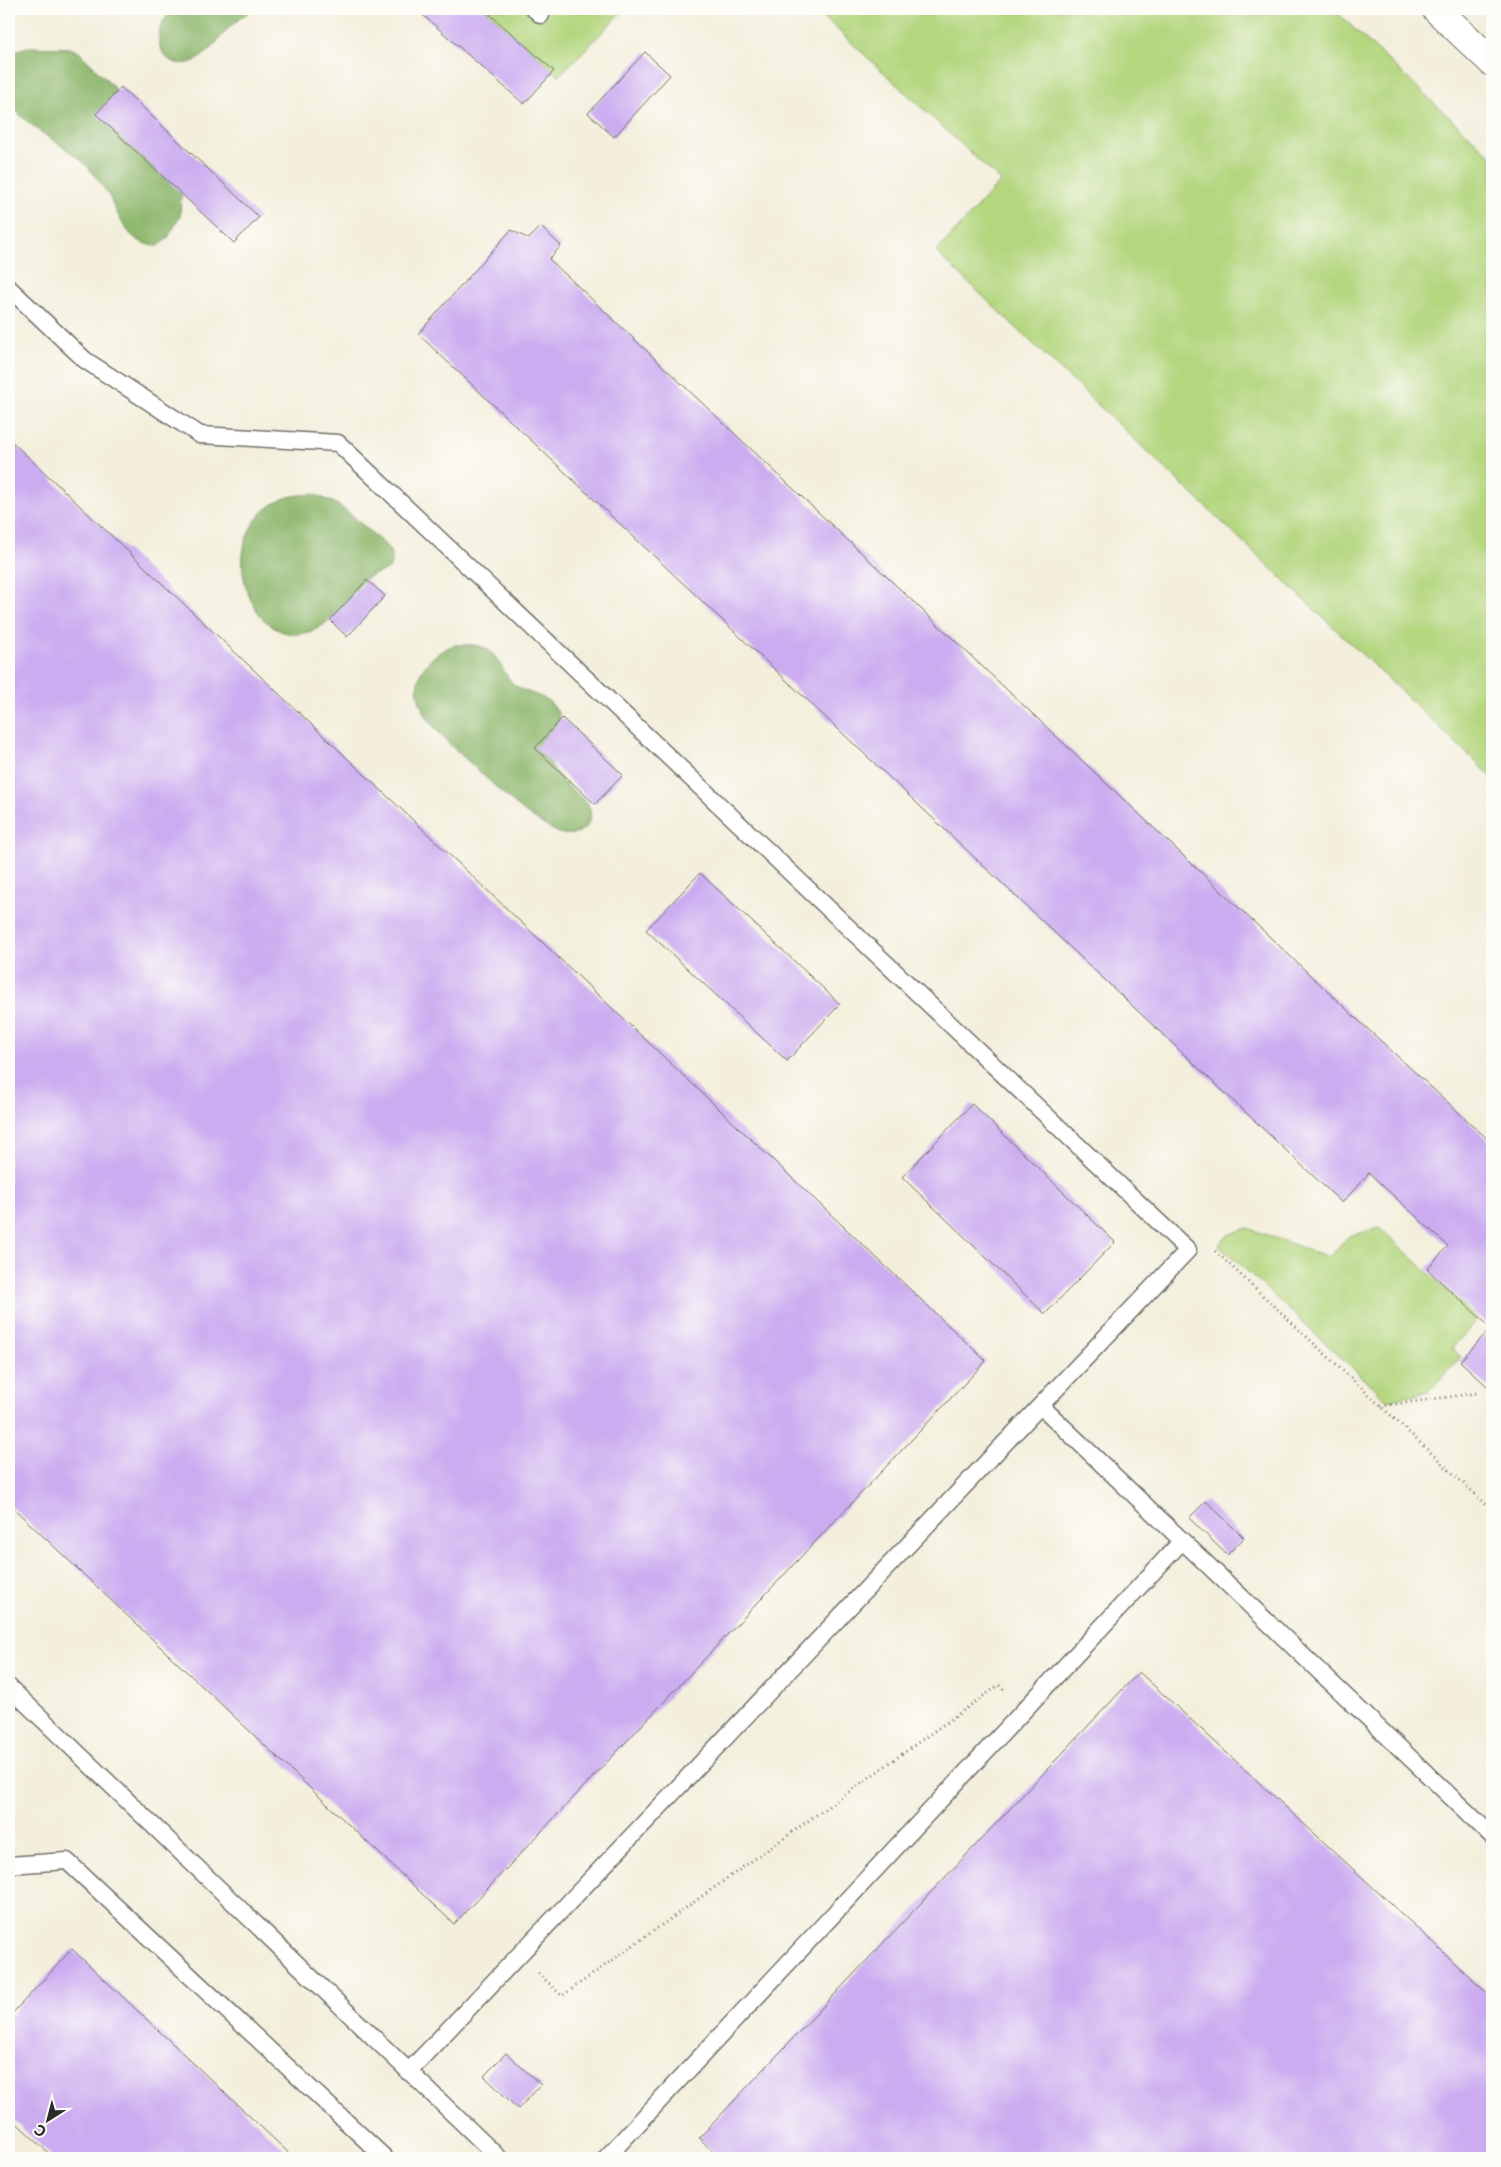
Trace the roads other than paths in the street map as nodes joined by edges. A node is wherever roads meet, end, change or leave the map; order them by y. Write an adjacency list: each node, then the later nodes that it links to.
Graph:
1 (1436, 9): 2 (main road)
2 (1492, 62)
3 (9, 288): 4 (lane)
4 (1041, 1406): 5 (lane); 9 (lane)
5 (1182, 1541): 7 (lane); 12 (lane)
6 (9, 1687): 9 (lane)
7 (1492, 1836)
8 (9, 1865): 10 (lane)
9 (408, 2072): 11 (lane)
10 (385, 2158)
11 (499, 2158)
12 (606, 2158)

